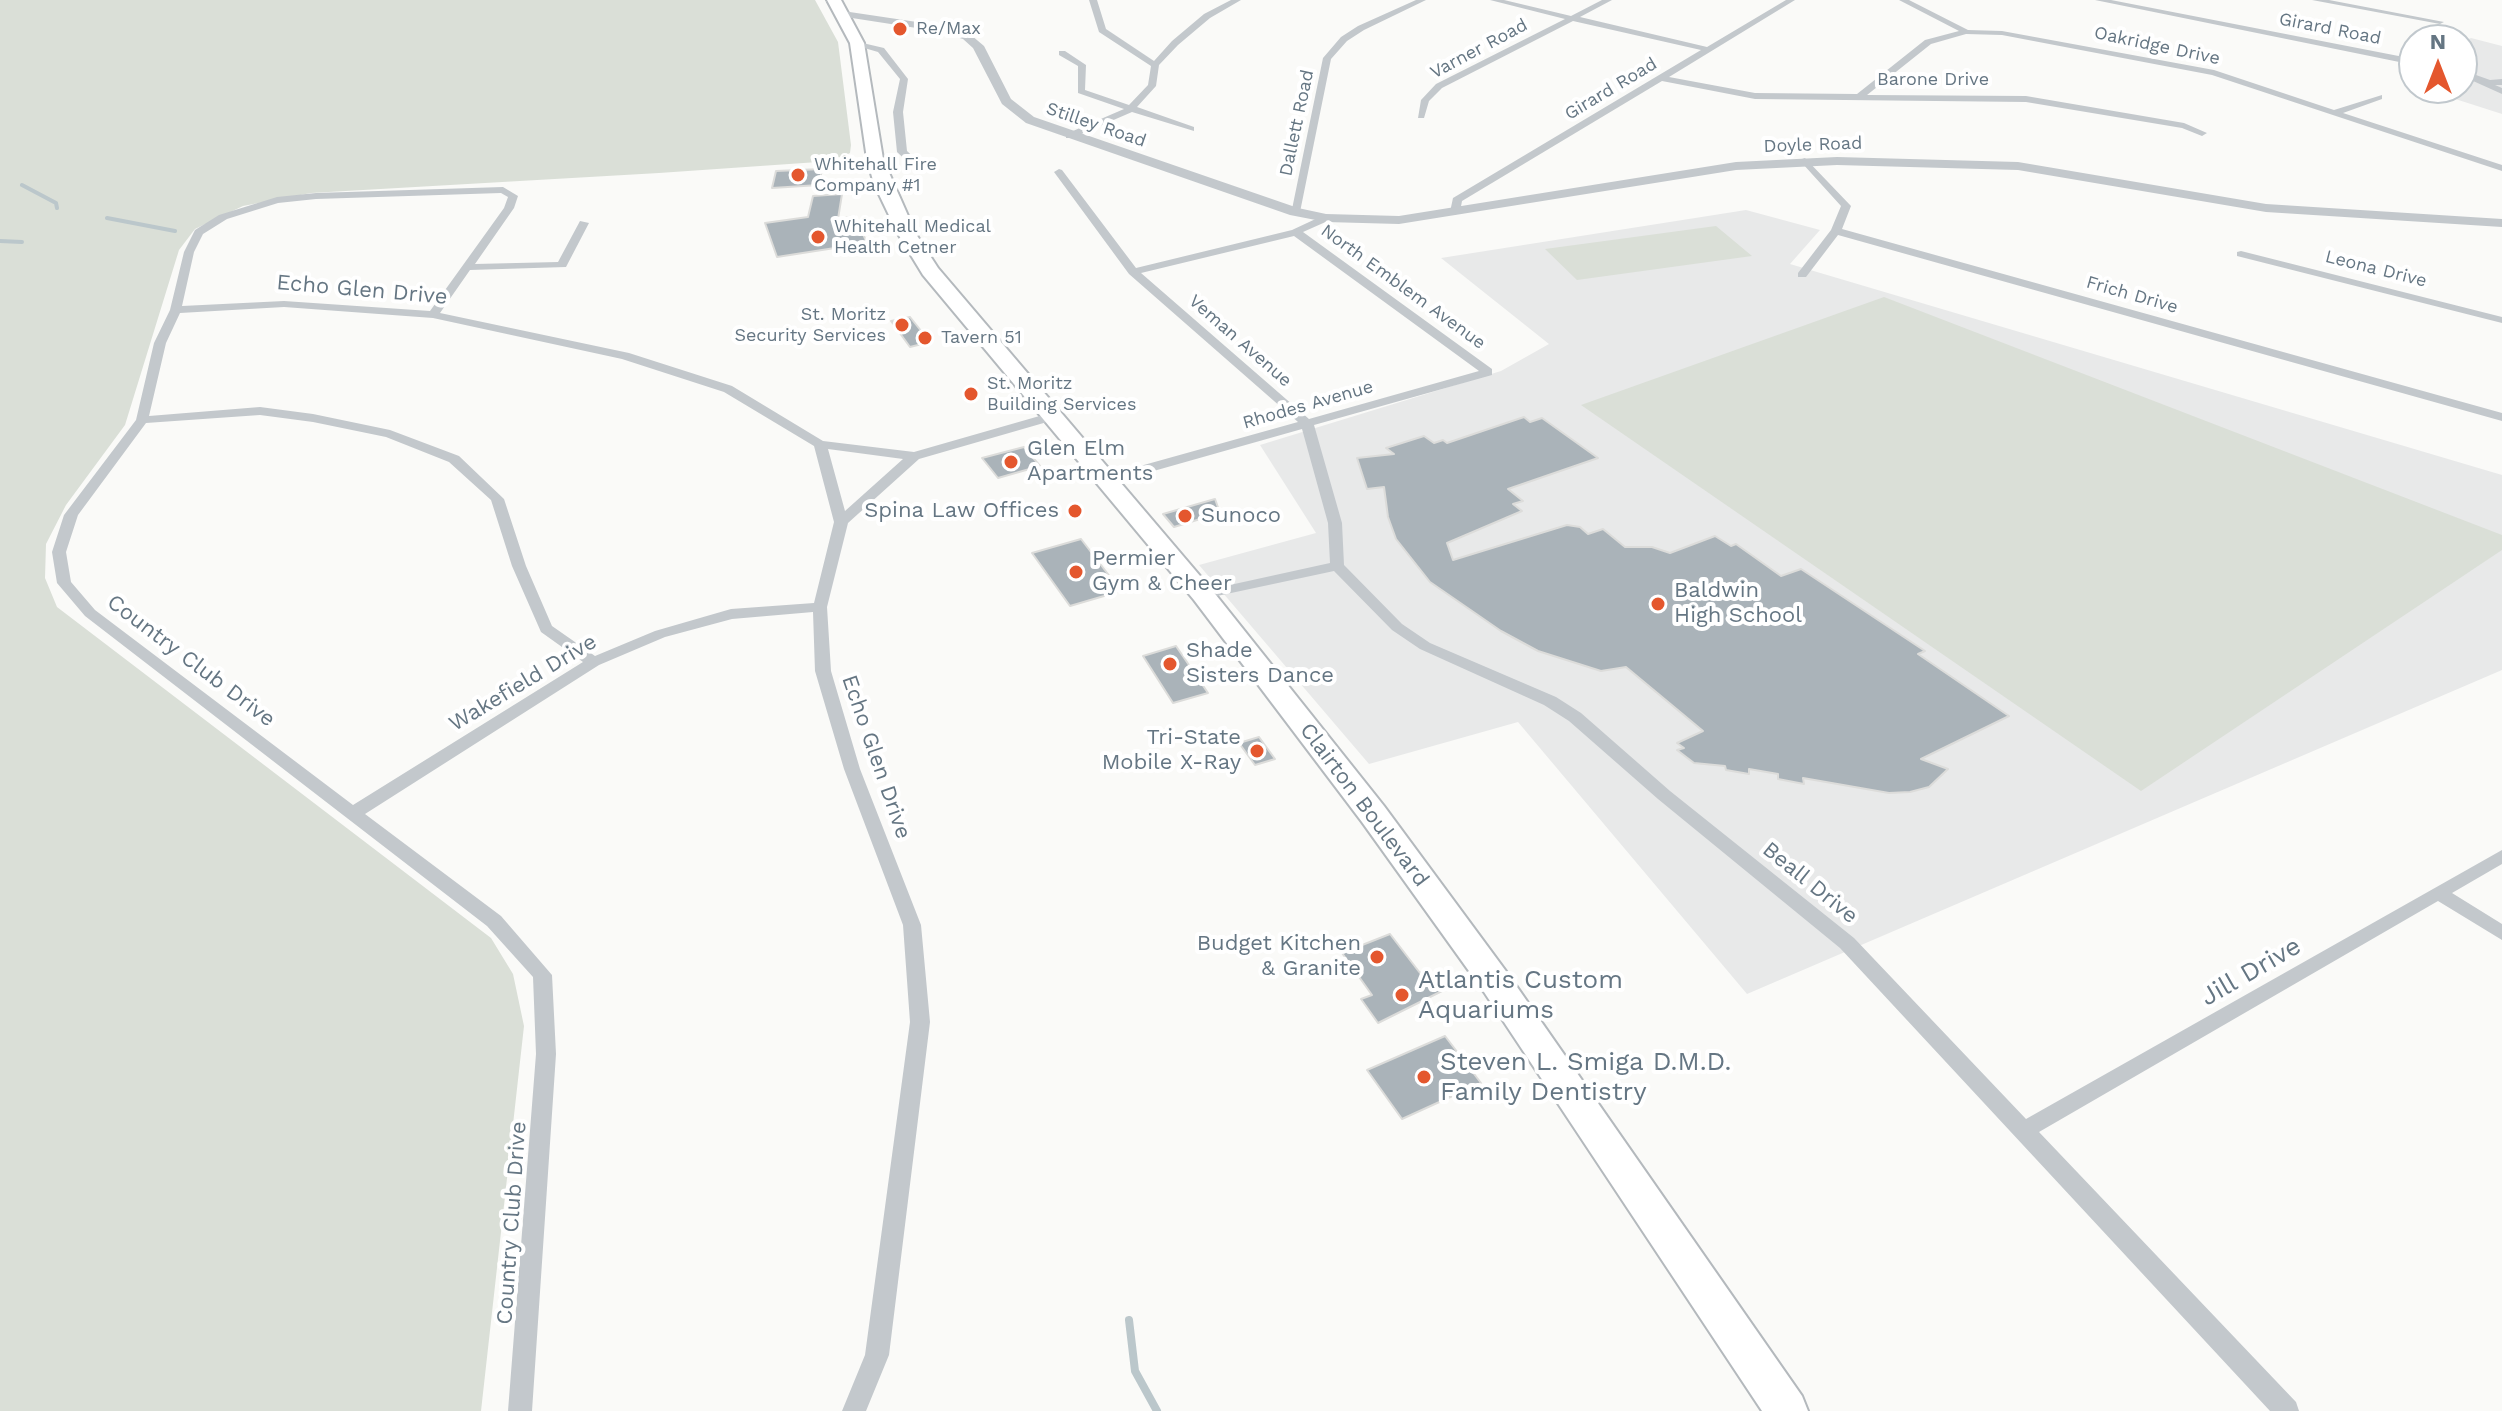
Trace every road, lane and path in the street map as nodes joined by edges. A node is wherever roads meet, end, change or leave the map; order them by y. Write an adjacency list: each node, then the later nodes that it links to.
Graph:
1 (834, 0): 11 (highway, Clairton Boulevard)
2 (1093, 0): 19 (street)
3 (1237, 0): 19 (street)
4 (1422, 0): 37 (street, Dallett Road)
5 (1494, 0): 12 (street)
6 (1608, 0): 12 (street, Varner Road)
7 (1791, 0): 16 (street, Girard Road)
8 (1903, 0): 14 (street)
9 (2102, 0): 18 (street, Girard Road)
10 (2316, 0): 13 (street)
11 (843, 14): 15 (highway, Clairton Boulevard); 32 (street, Stilley Road)
12 (1573, 18): 16 (street); 29 (street, Varner Road)
13 (2440, 22)
14 (1966, 32): 25 (street, Oakridge Drive); 28 (street, Oakridge Drive)
15 (857, 43): 34 (street); 52 (highway, Clairton Boulevard)
16 (1706, 49): 20 (street, Girard Road)
17 (1062, 53): 27 (street)
18 (2398, 59)
19 (1155, 65): 27 (street)
20 (1661, 78): 25 (street, Barone Drive); 38 (street, Girard Road)
21 (2478, 78): 22 (street)
22 (2486, 81): 23 (street); 24 (street)
23 (2502, 82)
24 (2502, 91)
25 (1860, 96): 31 (street, Barone Drive)
26 (2379, 97): 28 (street)
27 (1129, 110): 30 (street); 32 (street)
28 (2334, 113): 35 (street, Oakridge Drive)
29 (1421, 116)
30 (1191, 129)
31 (2202, 133)
32 (1069, 136): 37 (street, Stilley Road)
33 (1805, 161): 38 (street, Doyle Road); 41 (street, Doyle Road); 42 (street)
34 (930, 166)
35 (2502, 168)
36 (1059, 172): 46 (street, Veman Avenue)
37 (1295, 212): 39 (street, Stilley Road)
38 (1455, 212): 39 (street, Doyle Road)
39 (1326, 218): 43 (street, Doyle Road)
40 (584, 223): 45 (street)
41 (2502, 223)
42 (1836, 231): 47 (street); 53 (street, Frich Drive)
43 (1296, 232): 46 (street, Doyle Road); 51 (street, North Emblem Avenue)
44 (2241, 254): 50 (street, Leona Drive)
45 (468, 267): 48 (street, Country Club Drive); 49 (street, Country Club Drive)
46 (1133, 272): 55 (street, Veman Avenue)
47 (1802, 275)
48 (176, 310): 49 (street, Echo Glen Drive); 54 (street, Country Club Drive)
49 (433, 315): 56 (street, Echo Glen Drive)
50 (2502, 320)
51 (1488, 372): 55 (street, Rhodes Avenue)
52 (1050, 417): 57 (street); 61 (highway, Clairton Boulevard)
53 (2502, 417)
54 (142, 420): 63 (street); 64 (street, Country Club Drive)
55 (1307, 423): 58 (street, Rhodes Avenue); 60 (street)
56 (820, 444): 57 (street); 59 (street, Echo Glen Drive)
57 (914, 456): 59 (street)
58 (1138, 471)
59 (841, 522): 62 (street, Echo Glen Drive)
60 (1337, 566): 61 (street); 68 (street, Beall Drive)
61 (1203, 595): 71 (highway, Clairton Boulevard)
62 (820, 607): 63 (street, Wakefield Drive); 70 (street, Echo Glen Drive)
63 (594, 662): 64 (street, Wakefield Drive)
64 (355, 812): 69 (street, Country Club Drive)
65 (2502, 856): 66 (street, Jill Drive)
66 (2440, 894): 67 (street); 68 (street, Jill Drive)
67 (2502, 933)
68 (2024, 1130): 72 (street, Beall Drive)
69 (520, 1411)
70 (854, 1411)
71 (1787, 1411)
72 (2287, 1411)

